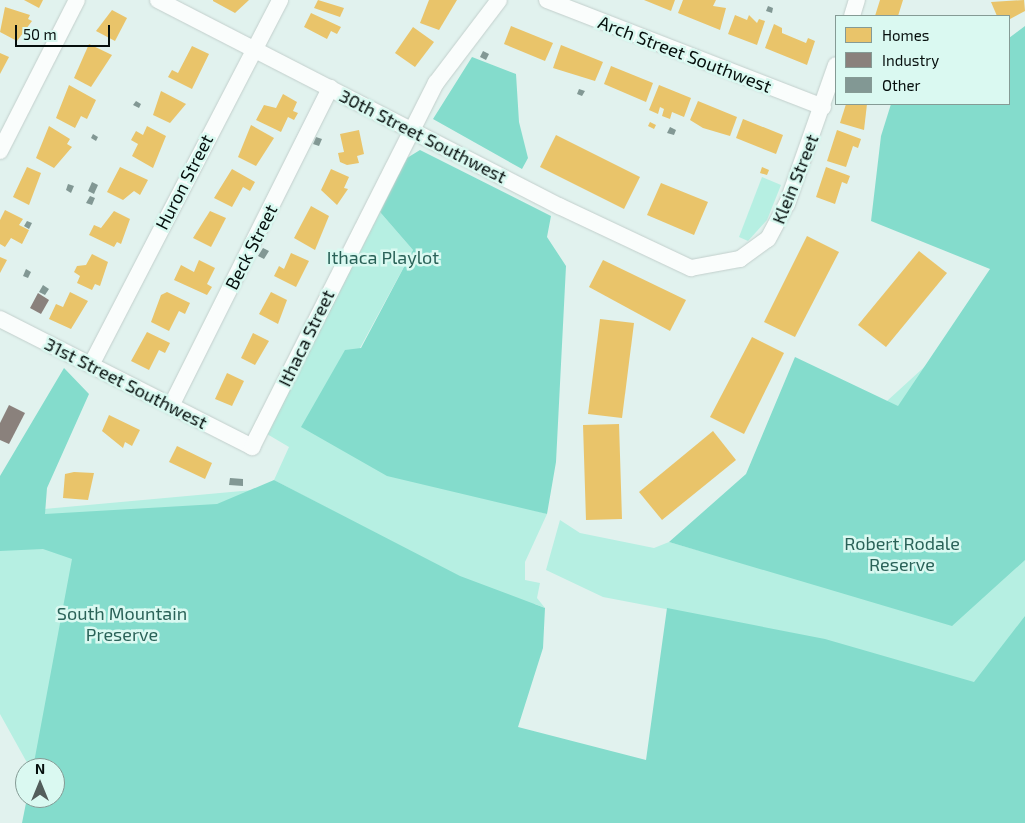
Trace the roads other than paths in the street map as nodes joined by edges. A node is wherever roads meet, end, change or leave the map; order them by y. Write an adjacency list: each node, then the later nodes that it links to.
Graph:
1 (77, 0): 13 (street)
2 (158, 0): 8 (street, 30th Street Southwest)
3 (280, 0): 8 (street, Huron Street)
4 (499, 0): 12 (street, Ithaca Street)
5 (547, 0): 11 (street, Arch Street Southwest)
6 (857, 0): 7 (street)
7 (852, 15)
8 (253, 48): 10 (street, 30th Street Southwest); 16 (street, Huron Street)
9 (835, 68): 11 (street, Klein Street)
10 (330, 88): 12 (street, 30th Street Southwest); 17 (street, Beck Street)
11 (823, 106): 14 (street, Klein Street)
12 (411, 129): 14 (street, 30th Street Southwest); 18 (street, Ithaca Street)
13 (0, 151)
14 (690, 268)
15 (0, 319): 16 (street, 31st Street Southwest)
16 (91, 365): 17 (street, 31st Street Southwest)
17 (171, 406): 18 (street, 31st Street Southwest)
18 (252, 446)

